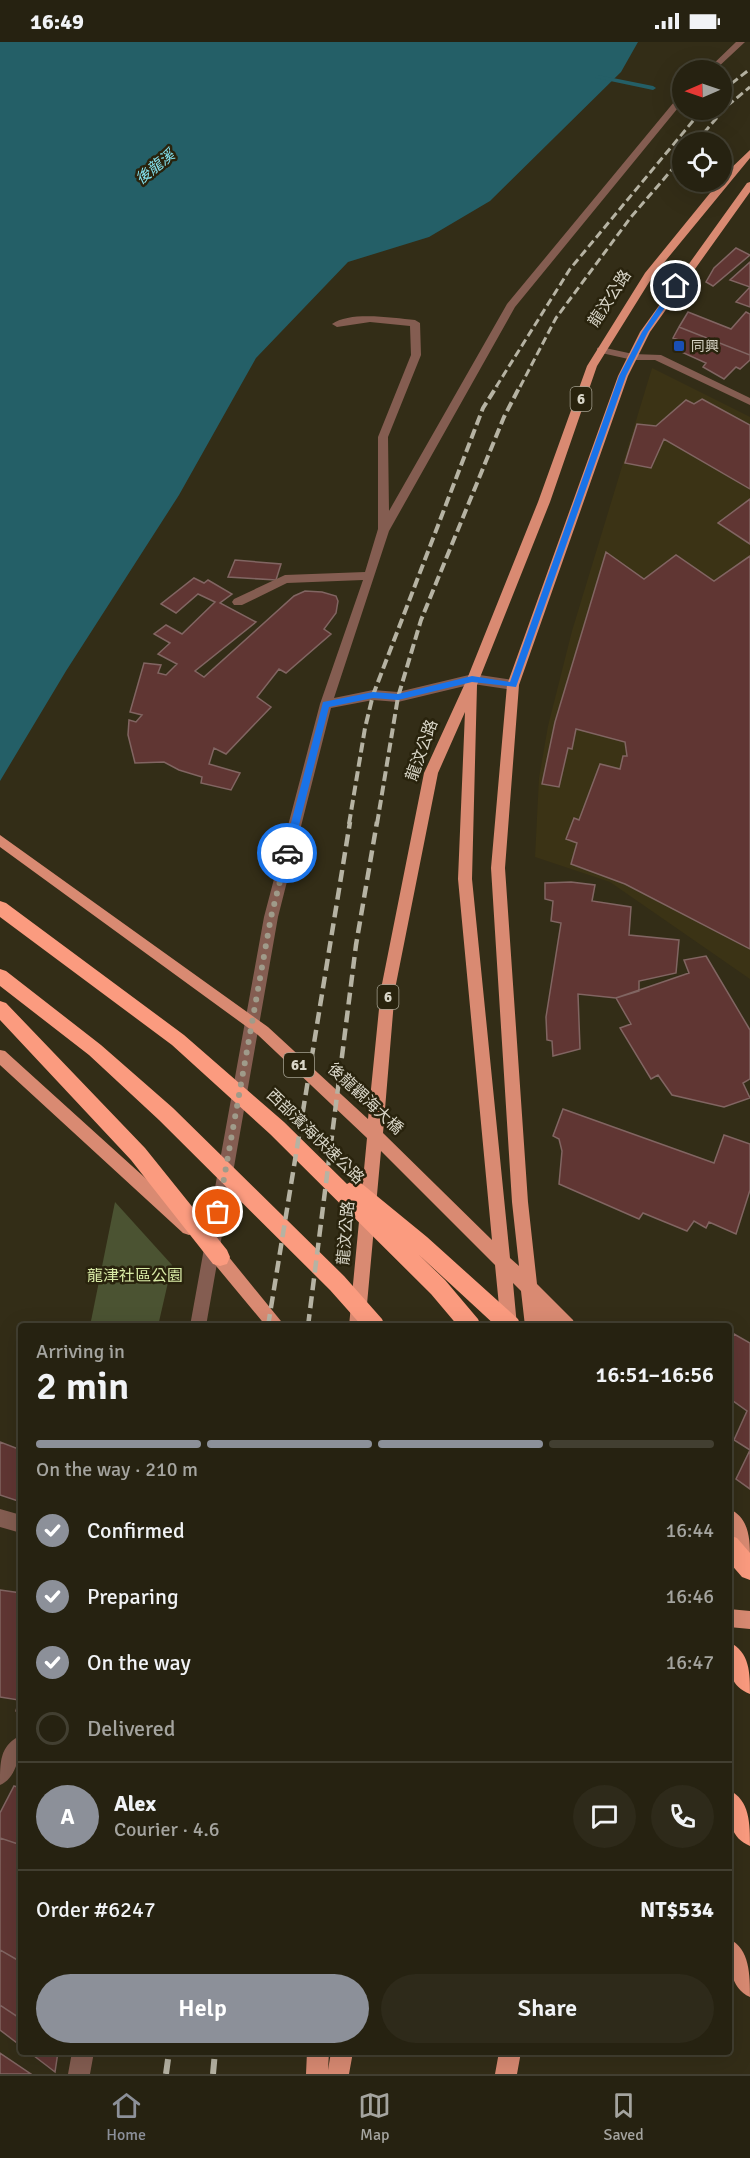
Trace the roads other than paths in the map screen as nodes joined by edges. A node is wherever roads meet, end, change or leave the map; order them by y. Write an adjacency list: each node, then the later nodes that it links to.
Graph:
1 (741, 42): 2 (lane)
2 (722, 60)
3 (672, 110): 10 (lane)
4 (750, 153): 7 (main road, 龍汶公路 / 6)
5 (750, 185): 8 (main road, 6)
6 (337, 324): 10 (lane)
7 (601, 350): 8 (lane); 13 (main road, 龍汶公路 / 6)
8 (633, 357): 9 (lane); 14 (main road, 6)
9 (750, 402)
10 (383, 531): 11 (lane)
11 (370, 576): 12 (lane); 15 (lane)
12 (238, 602)
13 (472, 679): 14 (lane); 15 (lane); 26 (main road, 龍汶公路 / 6); 30 (main road)
14 (513, 685): 22 (main road, 6)
15 (326, 704): 24 (lane)
16 (0, 840): 33 (main road, 後龍觀海大橋 / 61)
17 (0, 908): 21 (highway, 西部濱海快速公路)
18 (0, 976): 27 (highway)
19 (0, 1008): 23 (highway)
20 (0, 1056): 23 (main road)
21 (278, 1128): 28 (highway, 西部濱海快速公路); 29 (highway)
22 (520, 1202): 31 (main road, 6); 32 (main road)
23 (220, 1257): 25 (main road)
24 (199, 1323)
25 (275, 1323)
26 (357, 1323)
27 (372, 1323)
28 (468, 1323)
29 (507, 1323)
30 (510, 1323)
31 (533, 1323)
32 (543, 1323)
33 (564, 1323)
34 (0, 1518): 36 (lane)
35 (732, 1522): 39 (main road)
36 (18, 1523)
37 (732, 1539): 38 (main road)
38 (750, 1542)
39 (750, 1548)
40 (732, 1549): 43 (highway)
41 (732, 1553): 42 (main road)
42 (750, 1553)
43 (750, 1569)
44 (732, 1618): 45 (main road)
45 (750, 1620)
46 (732, 1657): 47 (highway)
47 (750, 1683)
48 (18, 1746): 49 (lane)
49 (0, 1775)
50 (732, 1807): 51 (highway)
51 (750, 1834)
52 (732, 1954): 53 (main road)
53 (750, 1986)
54 (82, 2055): 57 (lane)
55 (318, 2055): 58 (main road)
56 (341, 2055): 59 (main road)
57 (79, 2074)
58 (317, 2074)
59 (338, 2074)

